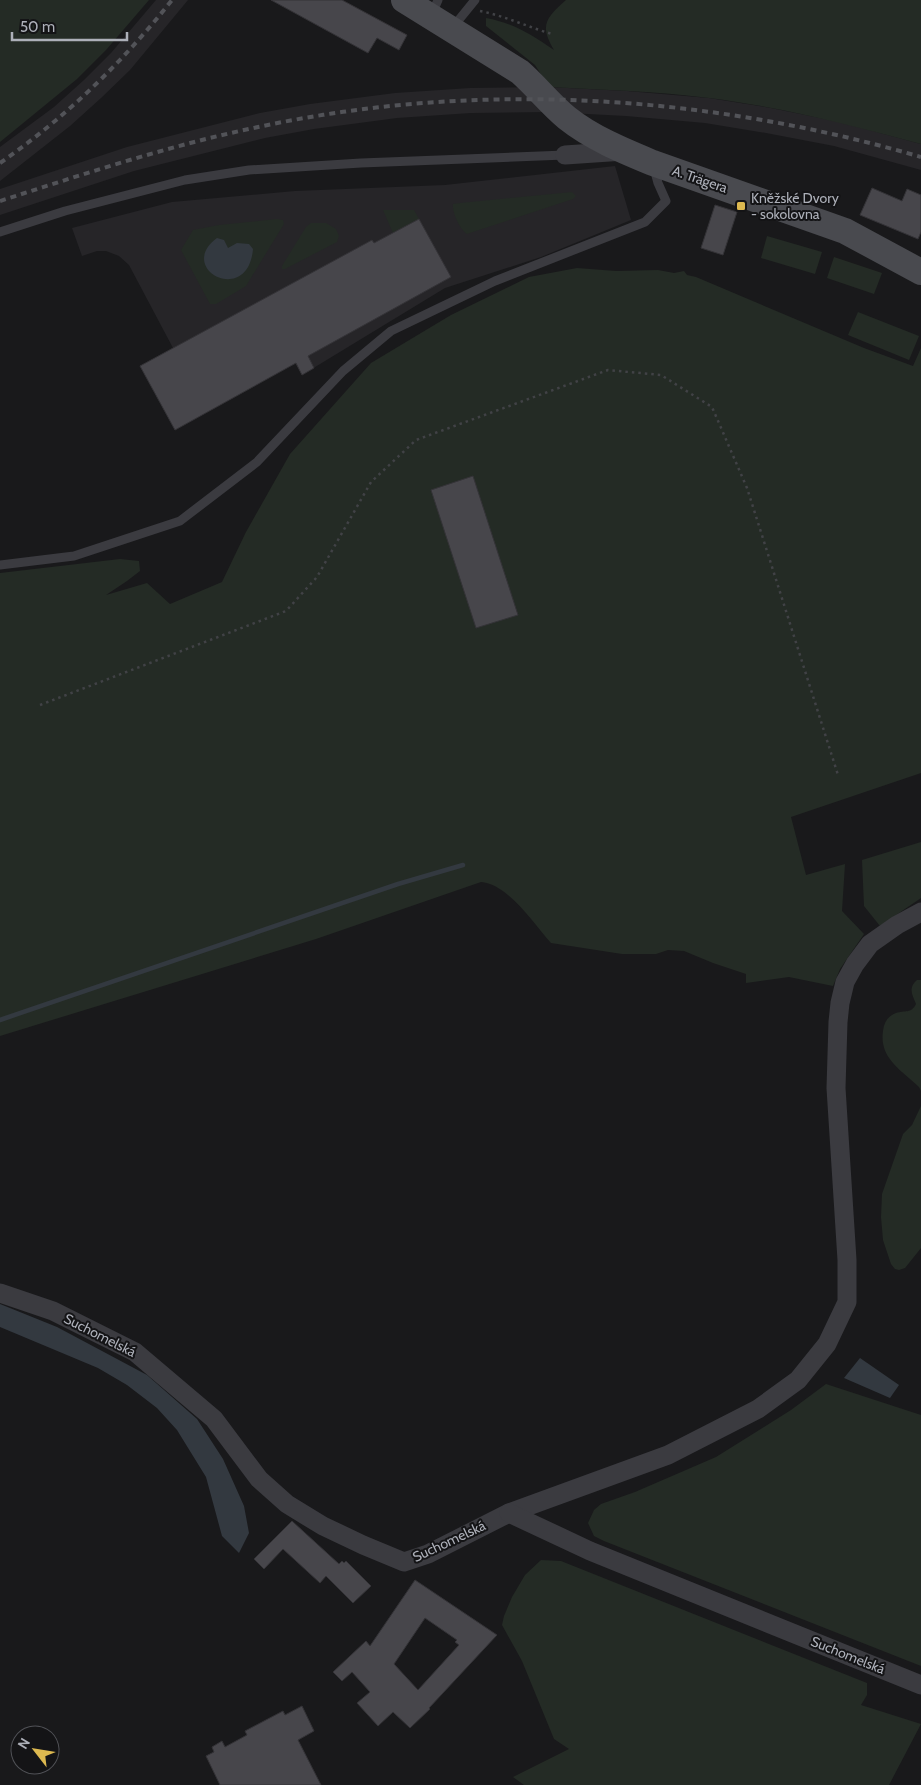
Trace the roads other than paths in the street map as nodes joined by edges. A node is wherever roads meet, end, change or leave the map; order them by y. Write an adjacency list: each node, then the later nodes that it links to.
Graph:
1 (404, 0): 3 (street, A. Trägera)
2 (475, 0): 3 (lane)
3 (440, 15): 4 (street, A. Trägera)
4 (625, 151): 5 (street); 6 (street, A. Trägera)
5 (565, 155): 7 (lane)
6 (653, 163): 8 (street, A. Trägera); 9 (lane)
7 (0, 232)
8 (921, 272)
9 (0, 565)
10 (921, 912): 12 (street)
11 (0, 1293): 12 (street, Suchomelská)
12 (509, 1513): 13 (street, Suchomelská)
13 (921, 1685)

